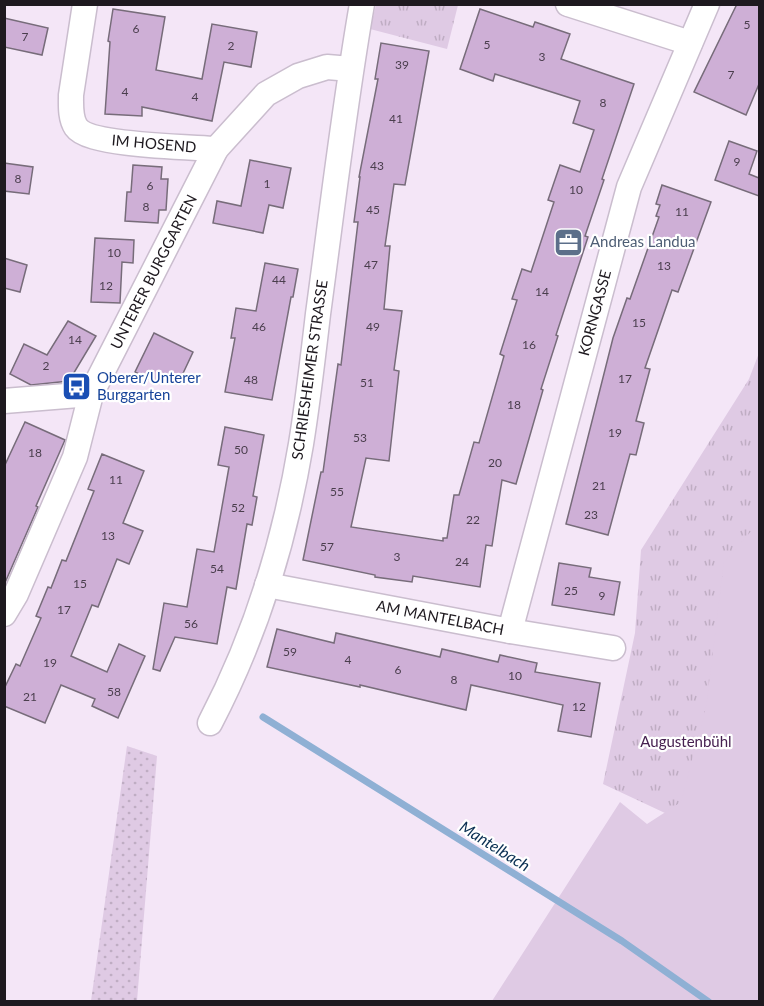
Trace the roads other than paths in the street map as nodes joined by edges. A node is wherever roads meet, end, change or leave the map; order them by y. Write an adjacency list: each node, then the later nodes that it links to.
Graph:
1 (85, 4): 7 (street, IM HOSEND)
2 (362, 4): 6 (street, SCHRIESHEIMER STRASSE)
3 (567, 4): 5 (street)
4 (708, 4): 5 (street, KORNGASSE)
5 (690, 43): 12 (street, KORNGASSE)
6 (351, 69): 7 (street, UNTERER BURGGARTEN); 10 (street, SCHRIESHEIMER STRASSE)
7 (216, 149): 8 (street, UNTERER BURGGARTEN)
8 (91, 394): 9 (street); 11 (street, UNTERER BURGGARTEN)
9 (4, 401)
10 (267, 585): 12 (street, AM MANTELBACH); 14 (street, SCHRIESHEIMER STRASSE)
11 (4, 614)
12 (510, 632): 13 (street, AM MANTELBACH)
13 (614, 648)
14 (210, 723)

